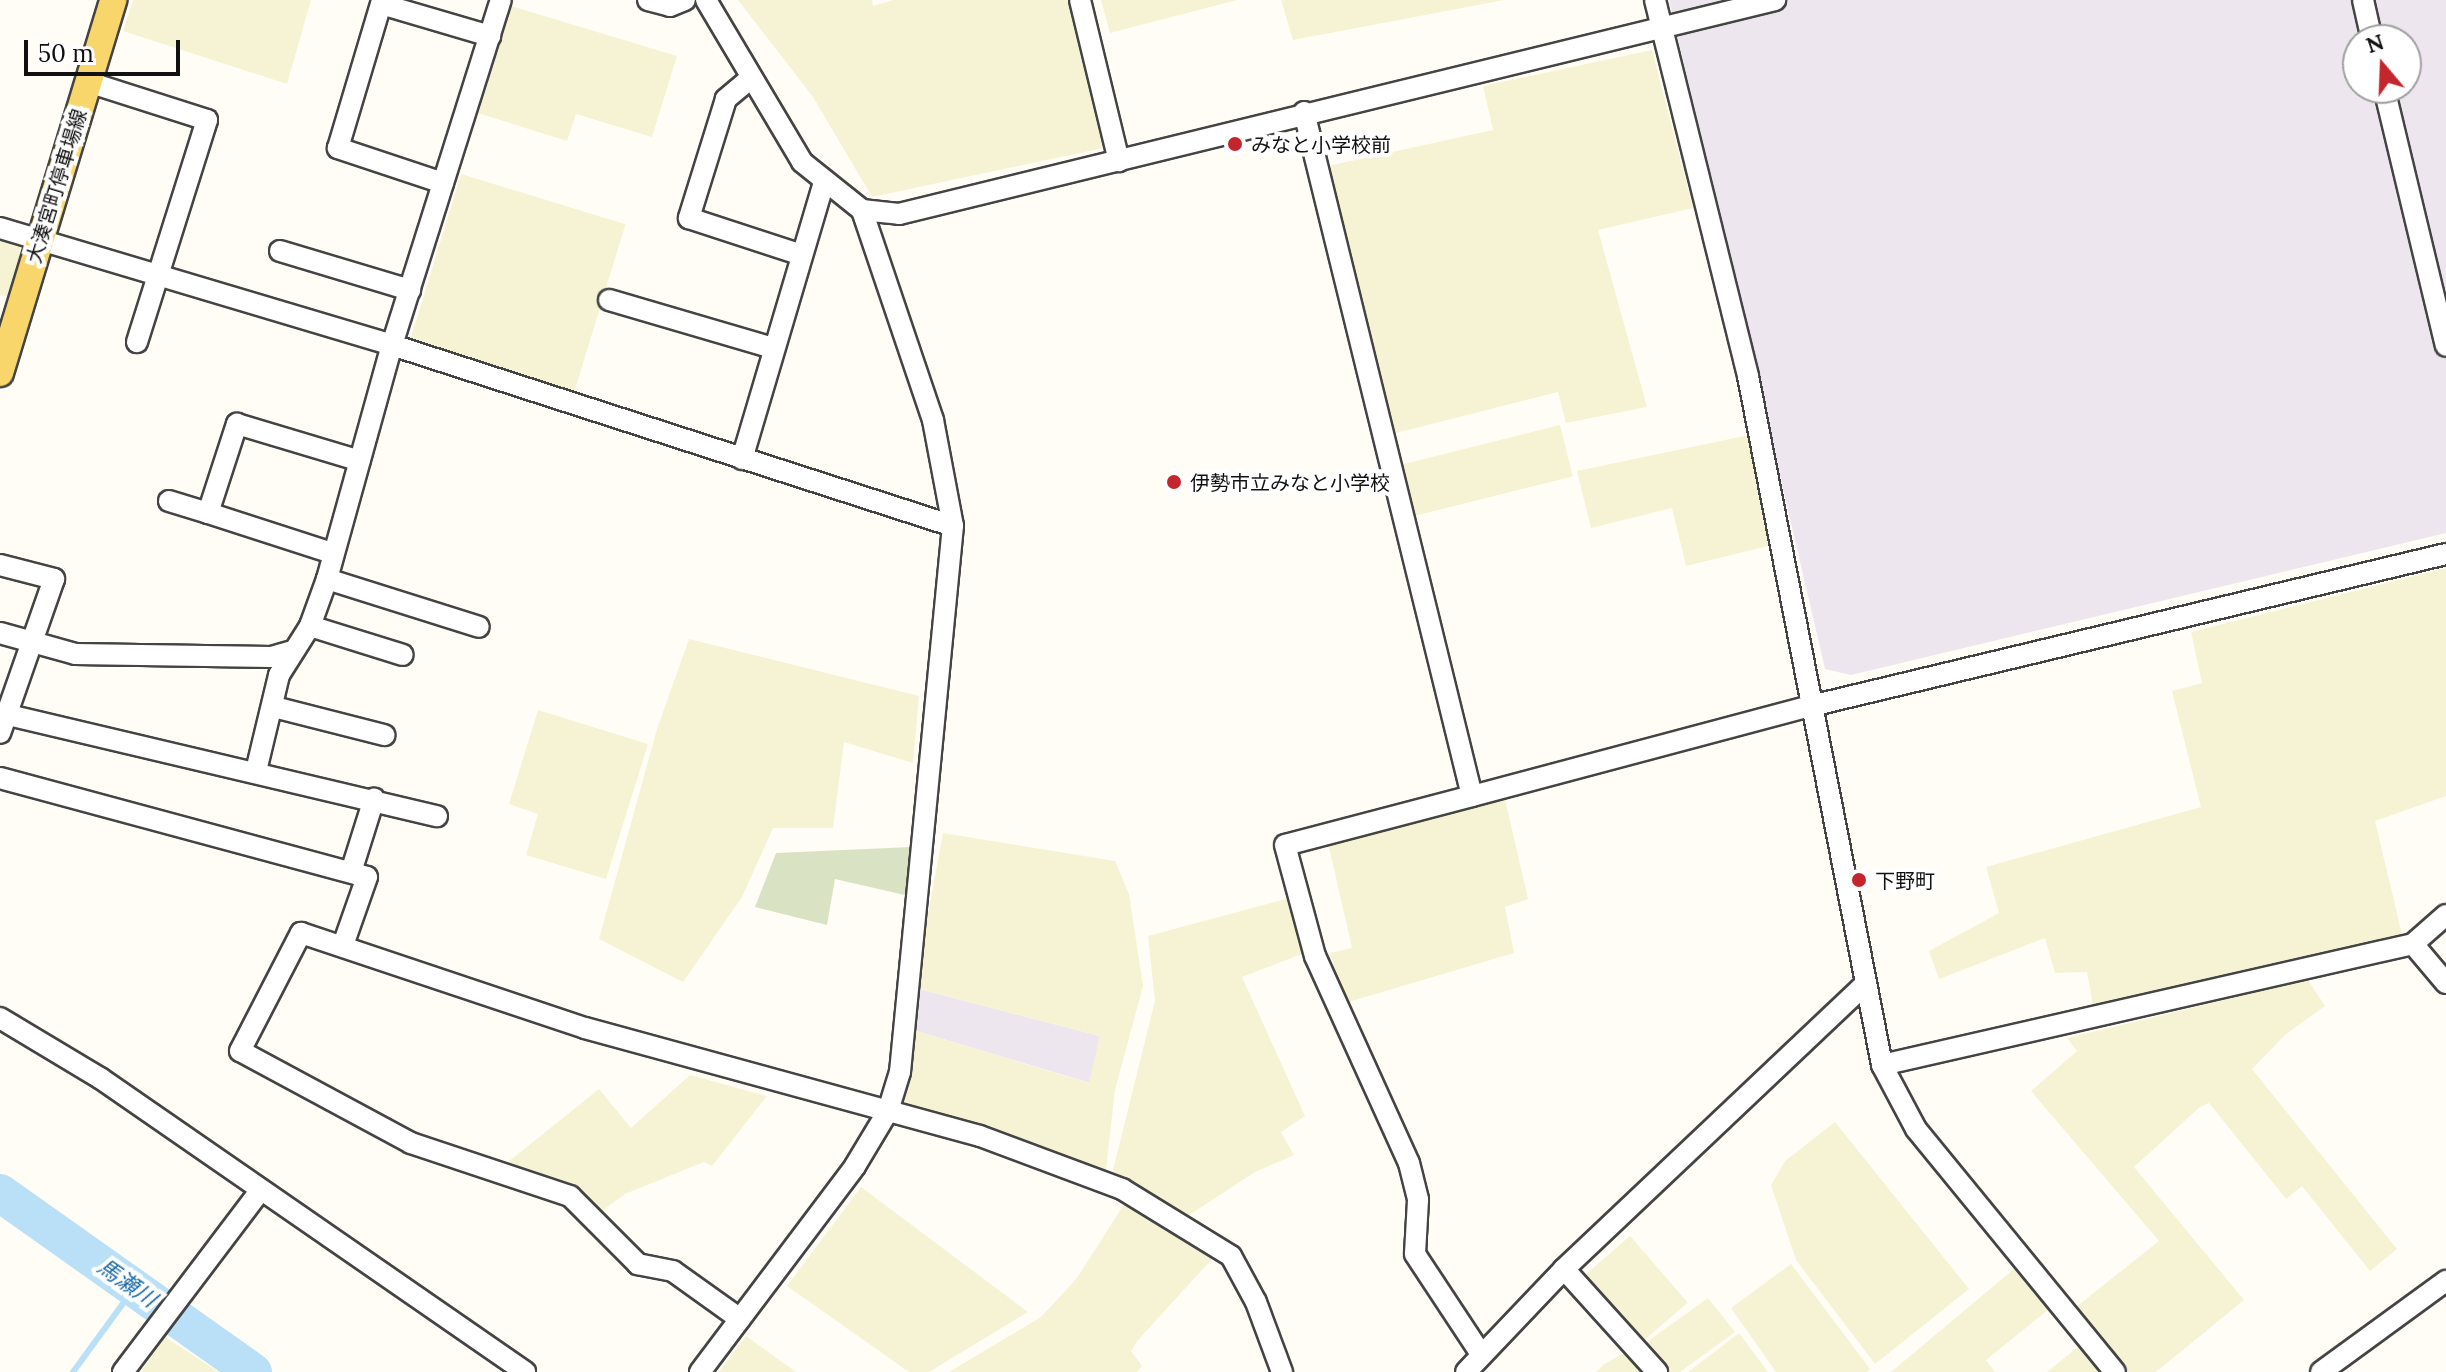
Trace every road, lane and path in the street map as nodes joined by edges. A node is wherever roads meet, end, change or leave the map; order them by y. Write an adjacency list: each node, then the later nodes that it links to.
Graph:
1 (113, 0): 14 (main road, 大湊宮町停車場線)
2 (501, 0): 12 (street)
3 (648, 0): 4 (street)
4 (685, 0)
5 (706, 0): 13 (street)
6 (1080, 0): 17 (street)
7 (1655, 0): 11 (street)
8 (1775, 0): 11 (street)
9 (2363, 0): 10 (street)
10 (2368, 24)
11 (1661, 27): 16 (street); 48 (street)
12 (490, 36): 18 (street); 18 (street)
13 (751, 78): 19 (street); 24 (street)
14 (88, 82): 22 (main road, 大湊宮町停車場線); 25 (street)
15 (2388, 104): 30 (street)
16 (1304, 112): 17 (street); 54 (street)
17 (1119, 161): 20 (street)
18 (443, 183): 26 (street)
19 (824, 183): 20 (street); 24 (street)
20 (862, 210): 37 (street)
21 (0, 228): 22 (street)
22 (39, 240): 25 (street); 32 (main road, 大湊宮町停車場線)
23 (280, 251): 26 (street)
24 (799, 254): 31 (street)
25 (156, 275): 28 (street); 29 (street)
26 (410, 290): 29 (street)
27 (609, 300): 31 (street)
28 (137, 342)
29 (392, 345): 33 (street); 34 (street)
30 (2446, 346)
31 (773, 348): 33 (street)
32 (0, 373)
33 (742, 459): 37 (street)
34 (360, 461): 36 (street); 38 (street)
35 (169, 501): 36 (street)
36 (208, 513): 38 (street)
37 (953, 526): 65 (street)
38 (332, 553): 41 (street)
39 (2446, 554): 48 (street)
40 (0, 565): 45 (street)
41 (327, 579): 42 (street); 43 (street)
42 (310, 626): 46 (street); 47 (street)
43 (479, 627)
44 (0, 633): 45 (street)
45 (29, 640): 46 (street); 50 (street)
46 (289, 652): 49 (street)
47 (403, 655)
48 (1815, 705): 54 (street); 62 (street)
49 (274, 707): 51 (street); 52 (street)
50 (1, 720): 52 (street)
51 (384, 735)
52 (256, 771): 55 (street)
53 (0, 778): 57 (street)
54 (1472, 796): 70 (street)
55 (374, 799): 56 (street); 57 (street)
56 (437, 816)
57 (351, 872): 60 (street)
58 (2446, 915): 59 (street)
59 (2413, 944): 61 (street); 64 (street)
60 (343, 945): 65 (street); 69 (street)
61 (2446, 983)
62 (1863, 986): 64 (street); 67 (street)
63 (0, 1018): 66 (street)
64 (1882, 1065): 77 (street)
65 (888, 1111): 69 (street); 74 (street)
66 (260, 1191): 71 (street); 72 (street)
67 (1564, 1269): 70 (street); 76 (street)
68 (2446, 1281): 78 (street)
69 (740, 1319): 73 (street)
70 (1481, 1354): 75 (street)
71 (126, 1368)
72 (525, 1372)
73 (700, 1372)
74 (1282, 1372)
75 (1466, 1372)
76 (1657, 1372)
77 (2115, 1372)
78 (2321, 1372)

